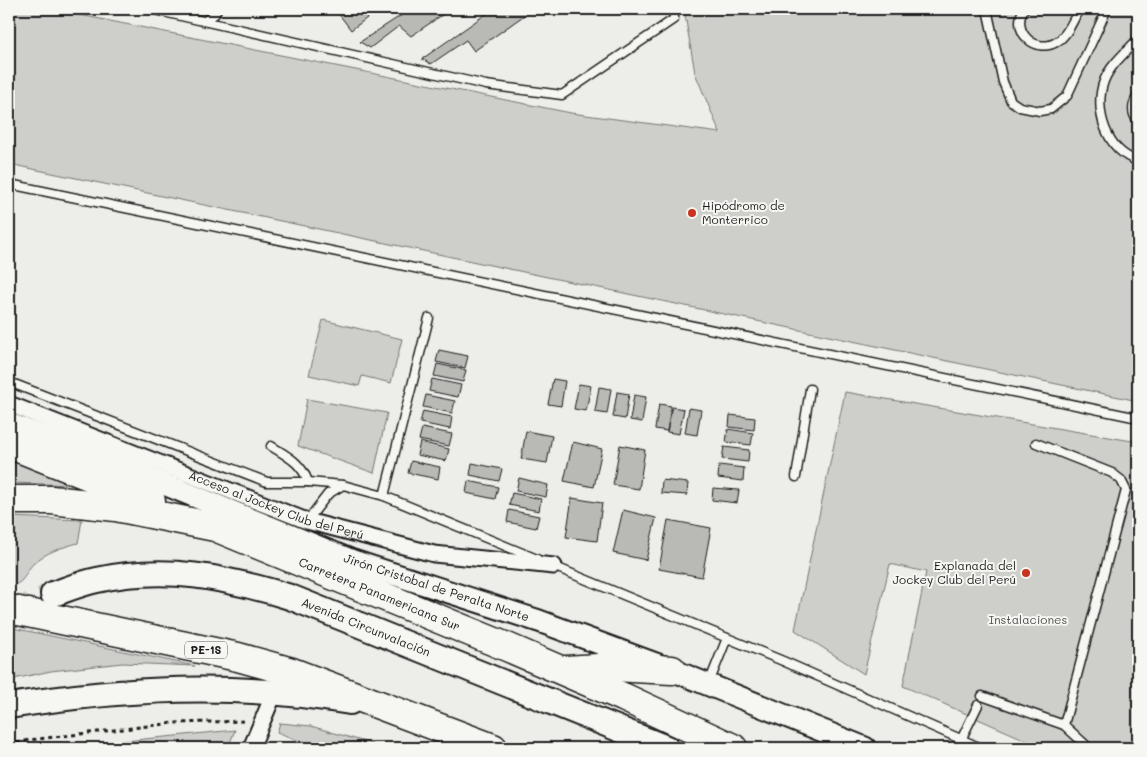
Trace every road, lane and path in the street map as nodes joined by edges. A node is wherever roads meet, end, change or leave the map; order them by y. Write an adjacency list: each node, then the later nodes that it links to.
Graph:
1 (150, 9): 8 (lane)
2 (217, 9): 8 (lane)
3 (674, 9): 8 (lane)
4 (987, 9): 7 (lane)
5 (1024, 9): 6 (lane)
6 (1079, 9)
7 (1107, 9)
8 (206, 20)
9 (1138, 39): 12 (lane)
10 (1138, 96): 11 (lane)
11 (1138, 122)
12 (1138, 161)
13 (9, 184): 18 (lane)
14 (429, 318): 26 (lane)
15 (9, 382): 24 (lane)
16 (810, 389): 23 (lane)
17 (9, 404): 28 (street, Acceso al Jockey Club del Perú)
18 (1138, 418)
19 (9, 424): 35 (street, Jirón Cristobal de Peralta Norte)
20 (1036, 443): 43 (lane)
21 (9, 444): 29 (highway)
22 (272, 446): 24 (lane)
23 (796, 477)
24 (308, 482): 25 (lane)
25 (343, 485): 26 (lane); 28 (lane)
26 (384, 496): 30 (lane)
27 (9, 500): 29 (highway, Carretera Panamericana Sur)
28 (307, 521): 30 (street, Acceso al Jockey Club del Perú)
29 (215, 527): 34 (highway, Carretera Panamericana Sur)
30 (554, 566): 33 (lane)
31 (53, 594): 48 (main road, Avenida Circunvalación)
32 (9, 609): 41 (highway, PE-1S)
33 (727, 638): 36 (lane); 44 (lane)
34 (561, 670): 35 (highway); 49 (highway, Carretera Panamericana Sur)
35 (672, 670): 36 (street, Jirón Cristobal de Peralta Norte)
36 (708, 685): 50 (street, Jirón Cristobal de Peralta Norte)
37 (275, 691): 40 (main road); 41 (main road); 42 (street)
38 (982, 696): 43 (lane)
39 (978, 705): 44 (lane)
40 (9, 706)
41 (399, 711): 47 (highway, PE-1S)
42 (261, 724): 45 (path); 46 (street)
43 (1064, 725): 52 (lane)
44 (961, 740): 51 (lane)
45 (9, 745)
46 (251, 748)
47 (493, 748)
48 (666, 748)
49 (733, 748)
50 (864, 748)
51 (981, 748)
52 (1089, 748)

